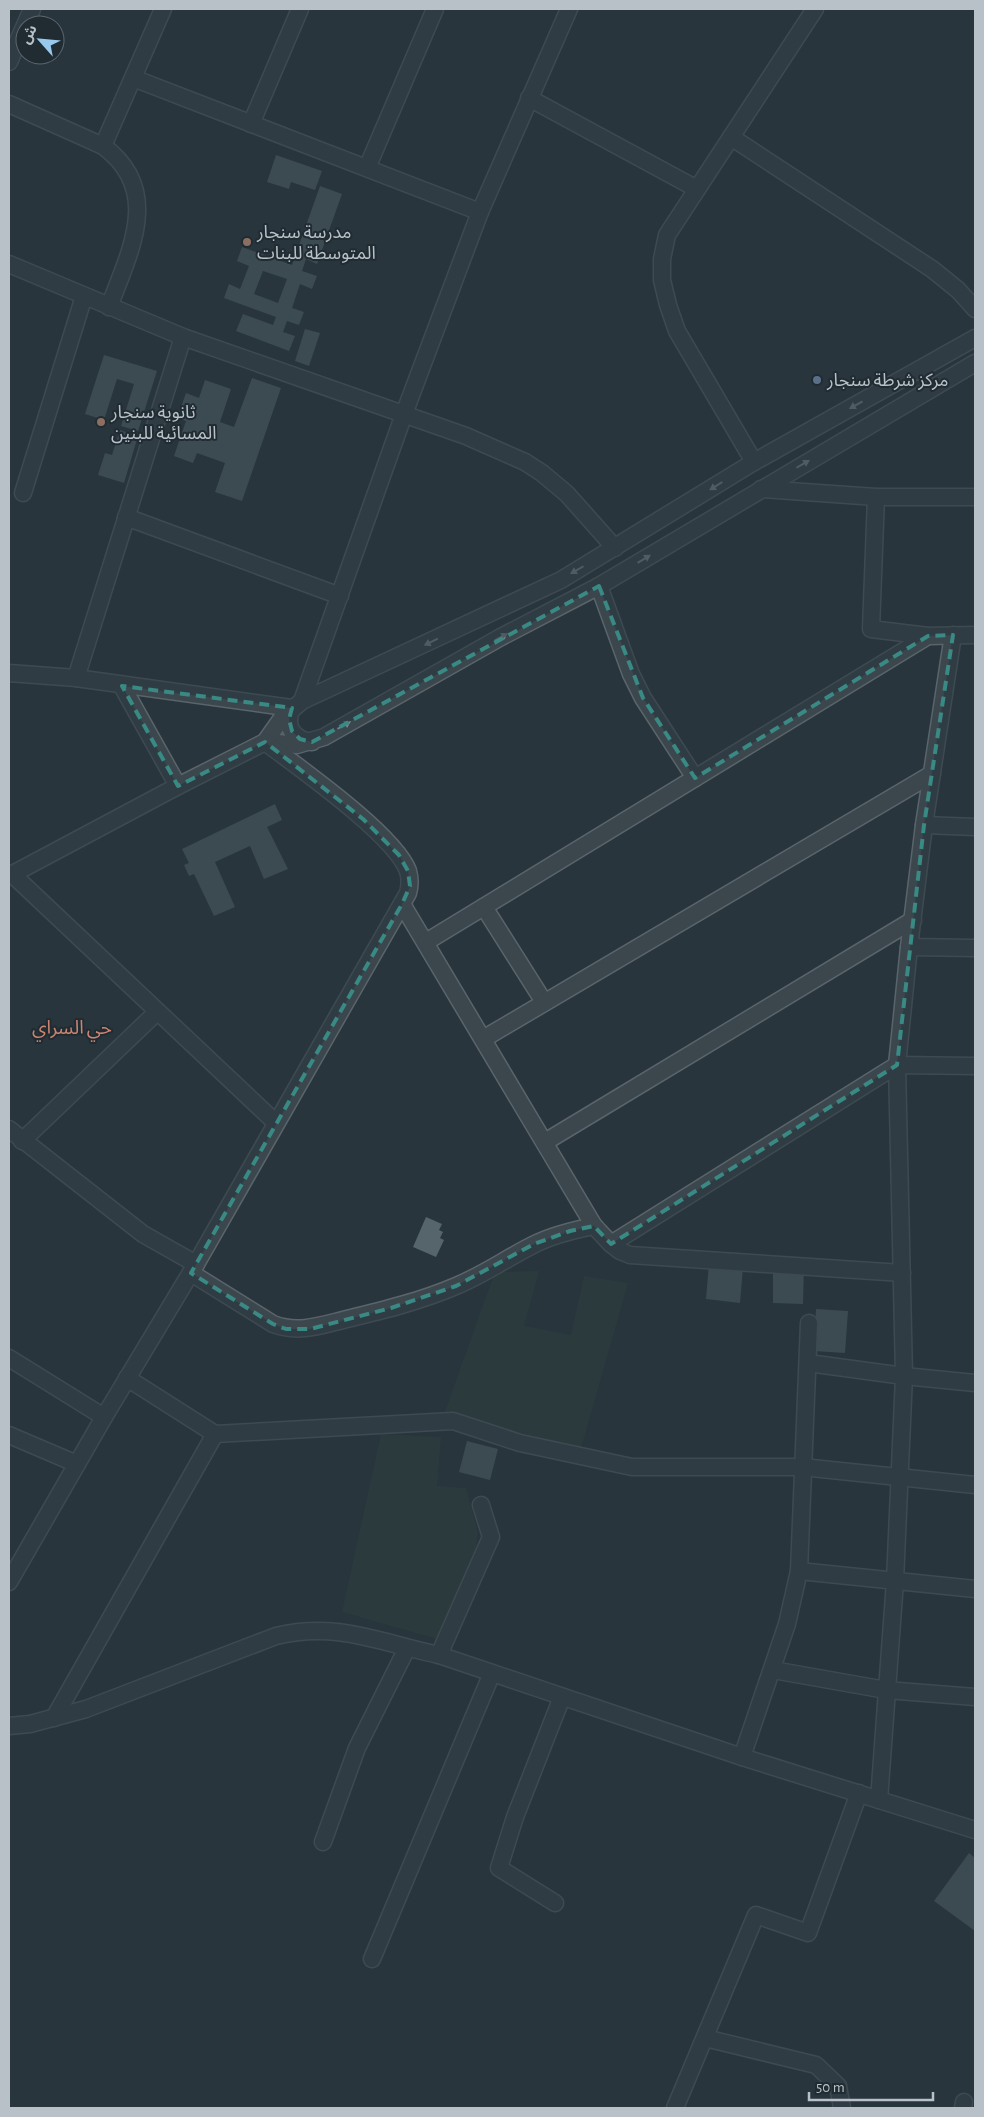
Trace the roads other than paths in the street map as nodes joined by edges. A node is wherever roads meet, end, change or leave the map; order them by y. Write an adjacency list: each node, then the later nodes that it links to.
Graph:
1 (32, 9): 7 (street)
2 (163, 9): 8 (street)
3 (300, 9): 11 (street)
4 (435, 9): 14 (street)
5 (570, 9): 9 (street)
6 (815, 9): 12 (street)
7 (9, 62)
8 (132, 78): 11 (street); 13 (street)
9 (529, 98): 15 (street); 16 (street)
10 (9, 104): 13 (street)
11 (251, 124): 14 (street)
12 (731, 137): 15 (street); 20 (street)
13 (103, 146): 19 (street)
14 (367, 168): 16 (street)
15 (697, 189): 25 (street)
16 (480, 212): 24 (street)
17 (9, 264): 18 (street)
18 (84, 296): 19 (street); 27 (street)
19 (110, 307): 21 (street)
20 (975, 309)
21 (182, 337): 24 (street); 30 (street)
22 (975, 338): 25 (street, one-way to 25)
23 (975, 364): 26 (street, one-way to 23)
24 (404, 414): 31 (street); 33 (street)
25 (754, 462): 31 (street, one-way to 31)
26 (761, 489): 28 (street); 32 (street, one-way to 26)
27 (23, 493)
28 (876, 497): 29 (street); 36 (street)
29 (975, 497)
30 (126, 518): 33 (street); 38 (street)
31 (615, 548): 40 (street, one-way to 40)
32 (599, 586): 42 (street, one-way to 32); 44 (street)
33 (340, 596): 40 (street)
34 (953, 635): 35 (street); 36 (street); 43 (street)
35 (975, 635)
36 (928, 636): 44 (street)
37 (9, 673): 38 (street)
38 (76, 678): 39 (street)
39 (122, 686): 40 (street); 45 (street)
40 (297, 705): 41 (street); 42 (street)
41 (265, 742): 42 (street); 45 (street); 49 (street)
42 (312, 742)
43 (932, 774): 46 (street); 55 (street)
44 (695, 778): 50 (street)
45 (178, 786): 48 (street)
46 (924, 826): 47 (street); 51 (street)
47 (975, 827)
48 (10, 875): 56 (street)
49 (402, 904): 52 (street); 60 (street)
50 (484, 907): 52 (street); 55 (street)
51 (912, 920): 53 (street); 63 (street)
52 (426, 942): 57 (street)
53 (909, 947): 54 (street); 58 (street)
54 (975, 948)
55 (544, 1002): 57 (street)
56 (157, 1012): 60 (street); 62 (street)
57 (483, 1039): 63 (street)
58 (897, 1065): 59 (street); 65 (street); 67 (street)
59 (975, 1066)
60 (275, 1122): 66 (street)
61 (9, 1129): 62 (street)
62 (22, 1141): 66 (street)
63 (545, 1142): 64 (street)
64 (594, 1226): 65 (street); 66 (street)
65 (610, 1244): 67 (street)
66 (194, 1268): 72 (street)
67 (902, 1273): 71 (street)
68 (809, 1322): 70 (street)
69 (9, 1358): 74 (street)
70 (808, 1362): 71 (street); 78 (street)
71 (904, 1376): 73 (street); 79 (street)
72 (127, 1378): 74 (street); 75 (street)
73 (975, 1383)
74 (104, 1417): 77 (street)
75 (215, 1434): 78 (street); 93 (street)
76 (9, 1435): 77 (street)
77 (77, 1464): 83 (street)
78 (802, 1467): 79 (street); 82 (street)
79 (900, 1477): 80 (street); 84 (street)
80 (975, 1485)
81 (481, 1505): 87 (street)
82 (799, 1571): 84 (street); 88 (street)
83 (10, 1576)
84 (895, 1581): 85 (street); 90 (street)
85 (975, 1589)
86 (407, 1648): 87 (street); 93 (street); 99 (street)
87 (439, 1654): 89 (street)
88 (773, 1670): 90 (street); 95 (street)
89 (492, 1673): 91 (street); 101 (street)
90 (886, 1690): 92 (street); 97 (street)
91 (562, 1697): 95 (street); 100 (street)
92 (975, 1697)
93 (54, 1718): 94 (street)
94 (9, 1726)
95 (742, 1757): 96 (street)
96 (859, 1793): 97 (street); 102 (street)
97 (879, 1800): 98 (street)
98 (975, 1830)
99 (323, 1842)
100 (555, 1903)
101 (372, 1959)
102 (705, 2038): 103 (street); 104 (street)
103 (675, 2108)
104 (842, 2108)

